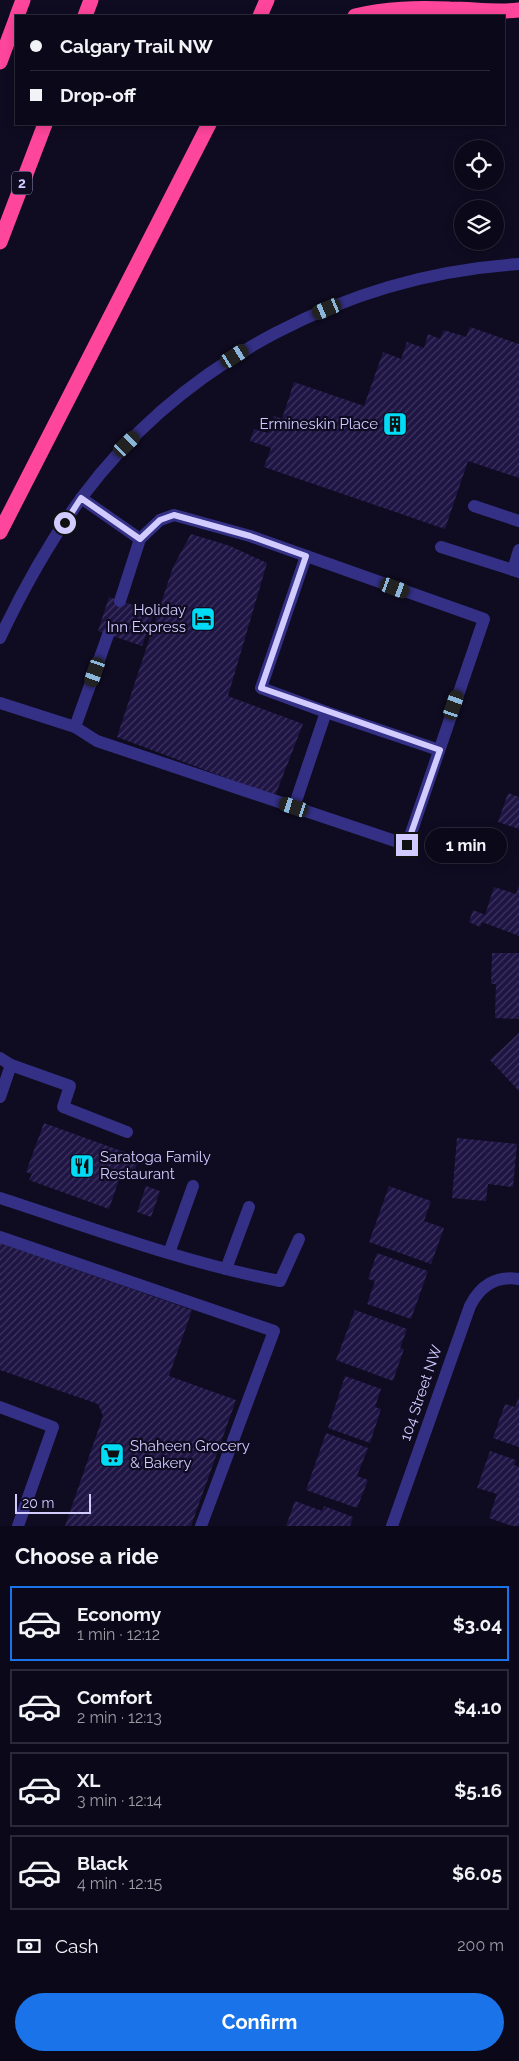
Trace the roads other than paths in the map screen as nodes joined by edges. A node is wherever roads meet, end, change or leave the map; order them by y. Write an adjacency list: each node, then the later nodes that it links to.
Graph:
1 (23, 0): 5 (highway)
2 (92, 0): 6 (highway)
3 (268, 0): 7 (highway)
4 (519, 10): 8 (highway)
5 (18, 15)
6 (85, 15)
7 (260, 15)
8 (359, 15)
9 (15, 22): 10 (highway)
10 (0, 62)
11 (45, 125): 13 (highway, 2)
12 (208, 125): 18 (highway)
13 (0, 242)
14 (519, 264): 15 (street)
15 (81, 498): 19 (street); 26 (street)
16 (474, 506): 17 (street)
17 (519, 521)
18 (0, 532)
19 (140, 539): 22 (street); 24 (street)
20 (441, 547): 23 (street)
21 (519, 550): 23 (street)
22 (306, 556): 28 (street); 30 (street)
23 (516, 571)
24 (120, 601)
25 (108, 635): 29 (street)
26 (0, 638)
27 (0, 703): 29 (street)
28 (326, 712): 30 (street); 31 (street)
29 (75, 727): 31 (street)
30 (440, 750): 31 (street)
31 (294, 807)
32 (6, 1062): 33 (street); 34 (street)
33 (0, 1097)
34 (127, 1132)
35 (193, 1186): 40 (street)
36 (0, 1198): 40 (street)
37 (249, 1207): 41 (street)
38 (0, 1236): 45 (street)
39 (299, 1239): 41 (street)
40 (169, 1253): 41 (street)
41 (226, 1270)
42 (519, 1279): 46 (street, 104 Street NW)
43 (0, 1407): 44 (street)
44 (18, 1526)
45 (201, 1526)
46 (392, 1526)

